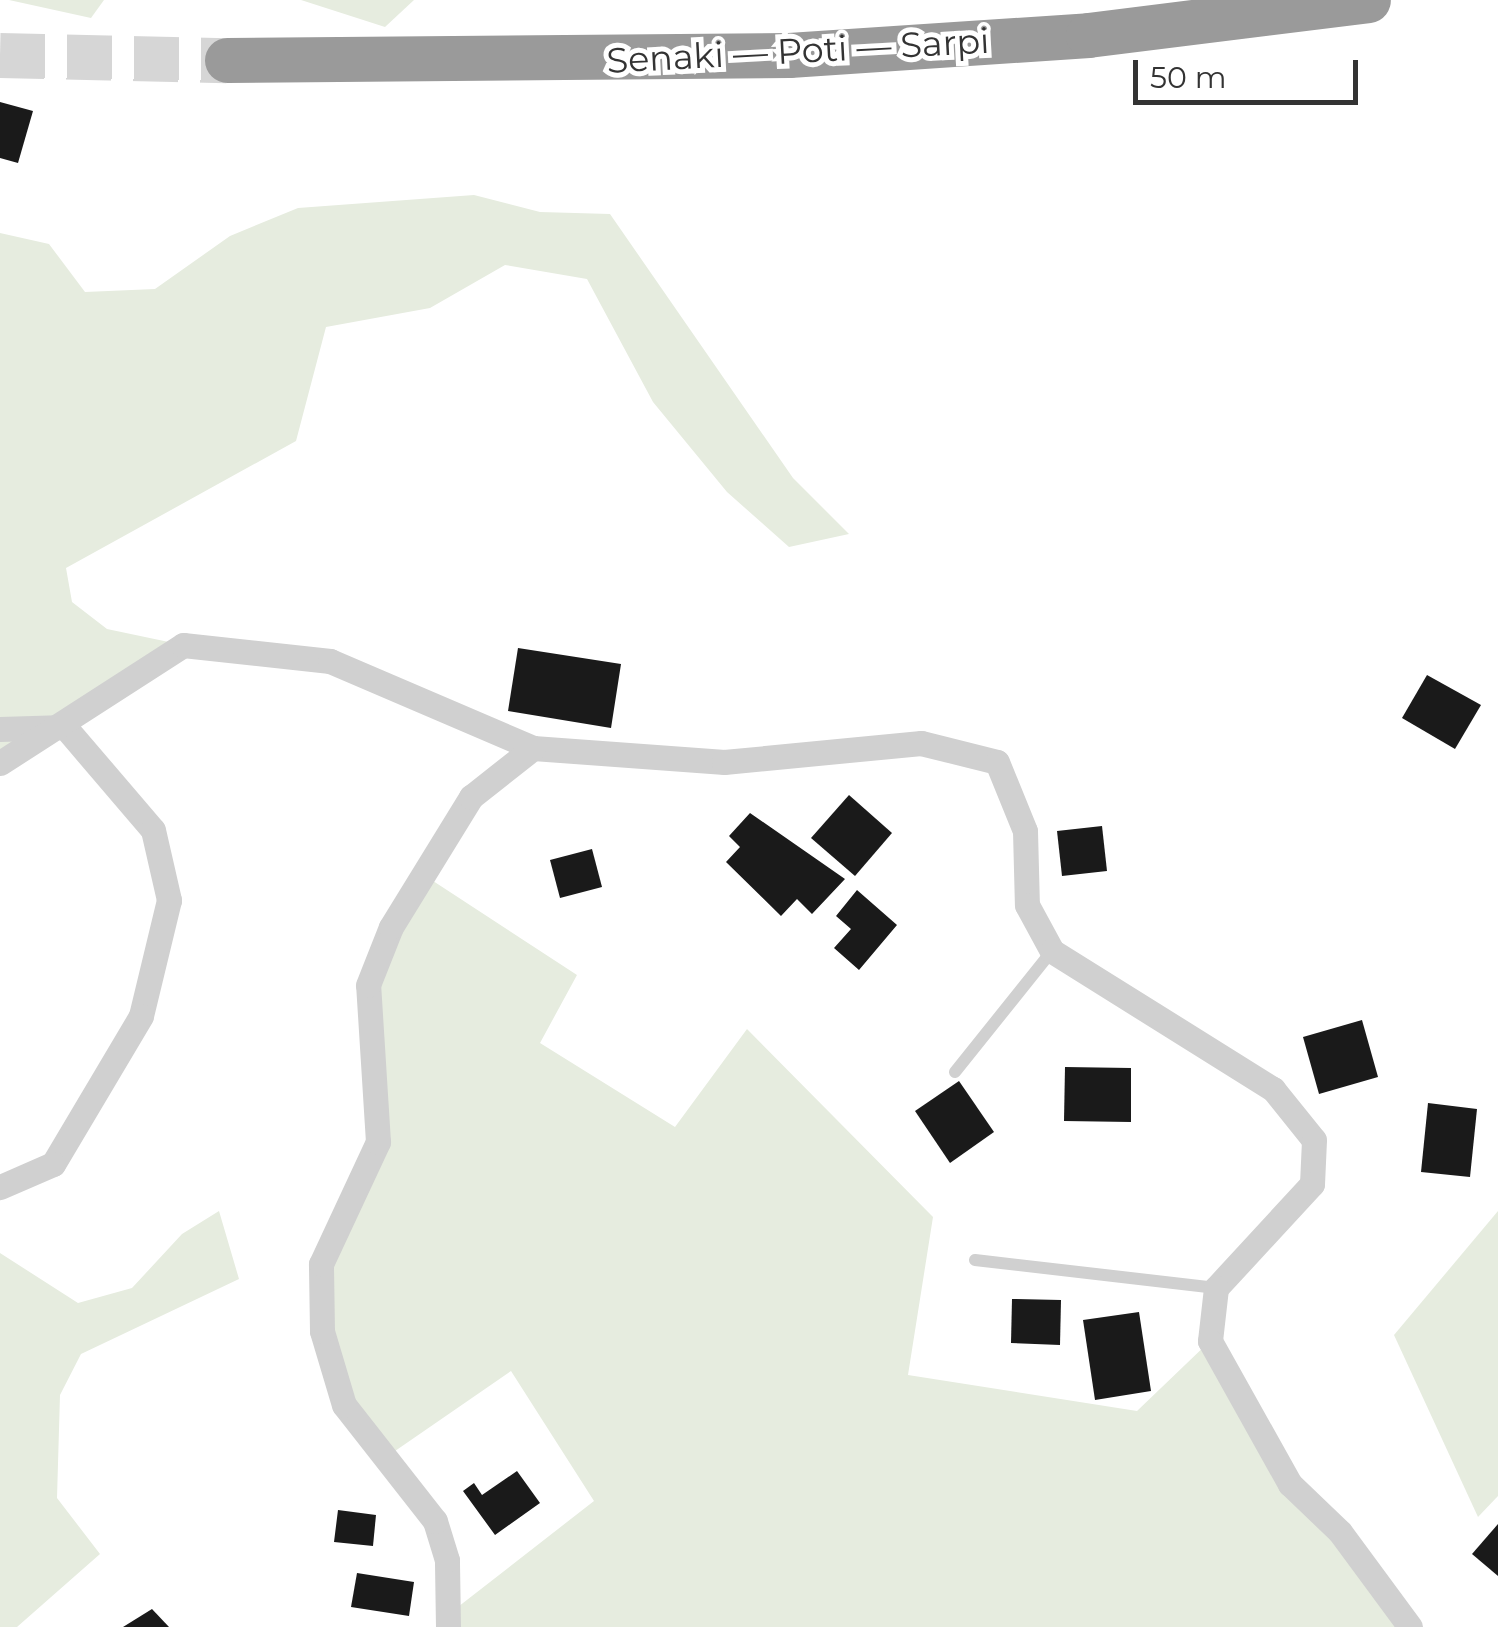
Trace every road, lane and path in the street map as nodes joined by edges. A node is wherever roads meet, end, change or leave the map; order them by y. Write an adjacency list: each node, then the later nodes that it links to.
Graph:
1 (1368, 0): 2 (highway, Senaki — Poti — Sarpi)
2 (227, 60)
3 (65, 727): 4 (street); 5 (street); 6 (street); 9 (street)
4 (0, 729)
5 (533, 748): 7 (street); 12 (street)
6 (0, 762)
7 (1052, 951): 8 (lane); 11 (street)
8 (955, 1072)
9 (0, 1188)
10 (975, 1260): 11 (lane)
11 (1216, 1288): 13 (street)
12 (448, 1627)
13 (1410, 1627)

